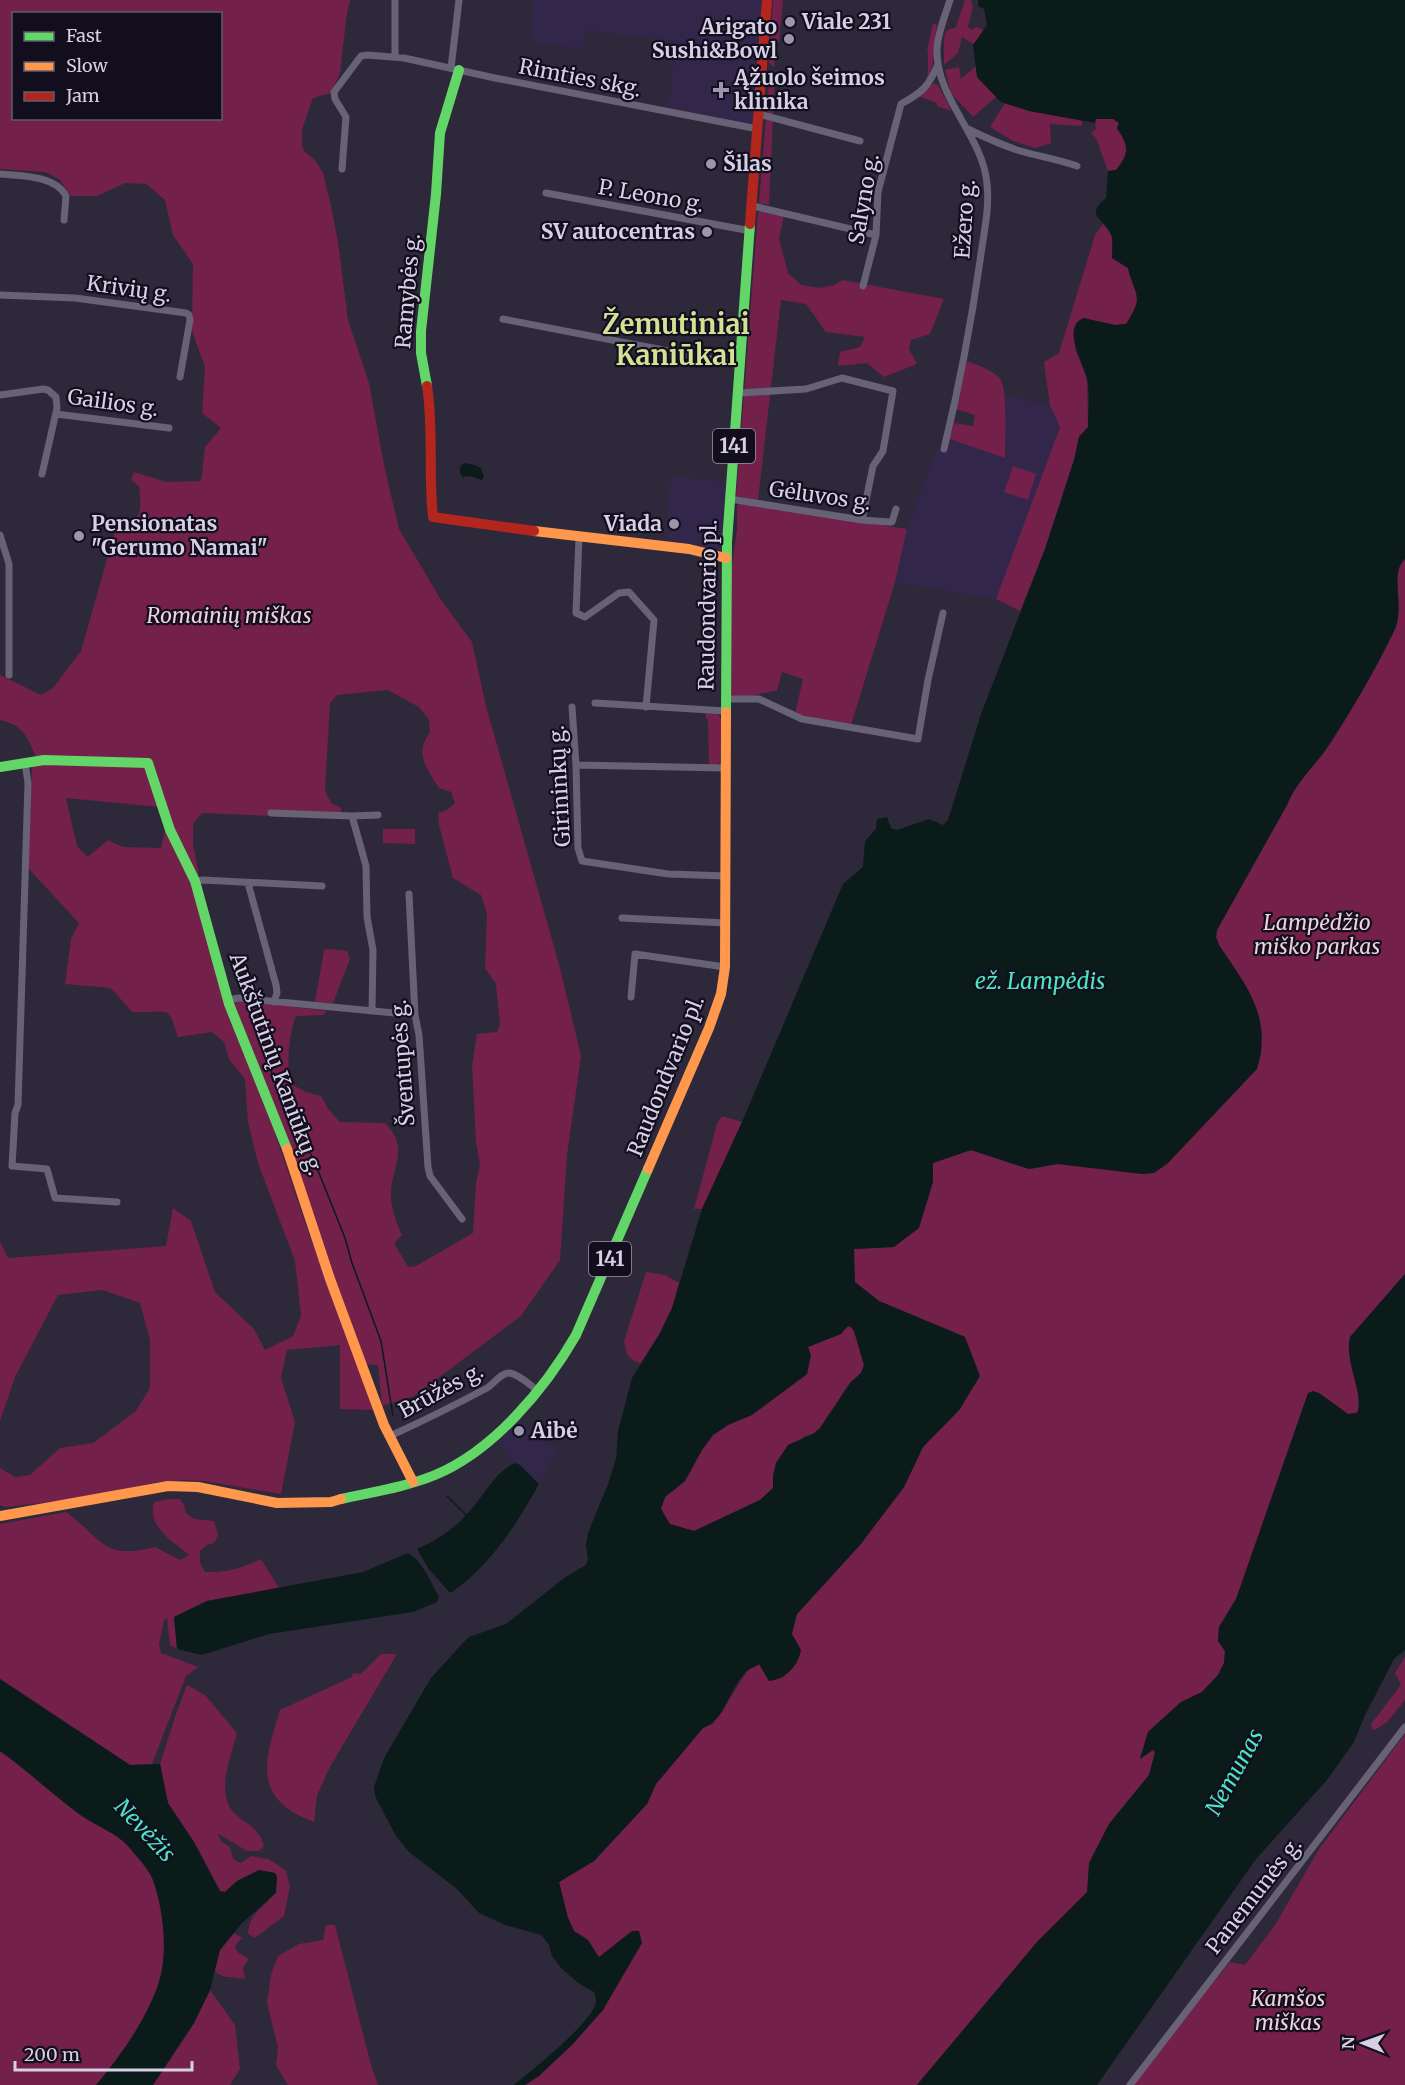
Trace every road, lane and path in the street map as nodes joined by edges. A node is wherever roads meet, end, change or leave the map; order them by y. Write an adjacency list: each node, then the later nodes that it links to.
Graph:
1 (395, 0): 5 (street)
2 (459, 0): 7 (street)
3 (767, 0): 8 (main road, Raudondvario pl. / 141)
4 (950, 0): 6 (street, Ežero g.)
5 (395, 57): 7 (street, Rimties skg.); 13 (street, Rimties skg.)
6 (938, 63): 10 (street, Ežero g.); 19 (street, Salyno g.)
7 (455, 69): 9 (street, Rimties skg.); 35 (main road, Ramybės g.)
8 (759, 114): 9 (main road, Raudondvario pl. / 141); 11 (street)
9 (758, 129): 16 (main road, Raudondvario pl. / 141)
10 (968, 129): 12 (street); 29 (street, Ežero g.)
11 (860, 141)
12 (1077, 166)
13 (342, 169)
14 (0, 174): 17 (street)
15 (546, 193): 18 (street, P. Leono g.)
16 (753, 206): 18 (main road, Raudondvario pl. / 141); 19 (street)
17 (64, 220)
18 (751, 231): 23 (main road, Raudondvario pl. / 141)
19 (876, 235): 20 (street, Salyno g.)
20 (863, 286)
21 (0, 295): 24 (street, Krivių g.)
22 (503, 319): 23 (street)
23 (741, 365): 25 (main road, Raudondvario pl. / 141)
24 (180, 377)
25 (739, 393): 31 (main road, Raudondvario pl. / 141); 33 (street)
26 (0, 395): 27 (street, Gailios g.)
27 (56, 414): 28 (street, Gailios g.); 30 (street)
28 (169, 428)
29 (944, 449)
30 (42, 474)
31 (730, 499): 33 (street, Gėluvos g.); 36 (main road, Raudondvario pl. / 141)
32 (896, 509): 33 (street, Gėluvos g.)
33 (862, 520)
34 (0, 535): 38 (street)
35 (579, 537): 36 (main road); 42 (street)
36 (726, 558): 39 (main road, Raudondvario pl. / 141)
37 (944, 614): 39 (street)
38 (9, 675)
39 (726, 699): 43 (main road, Raudondvario pl. / 141)
40 (595, 703): 42 (street)
41 (572, 707): 45 (street, Girininkų g.)
42 (646, 707): 43 (street)
43 (726, 711): 47 (main road, Raudondvario pl. / 141)
44 (25, 763): 46 (main road, Aukštutinių Kaniūkų g.); 52 (main road, Aukštutinių Kaniūkų g.); 64 (street)
45 (576, 765): 47 (street); 51 (street, Girininkų g.)
46 (0, 767)
47 (726, 768): 51 (main road, Raudondvario pl. / 141)
48 (271, 813): 50 (street)
49 (378, 814): 50 (street)
50 (352, 816): 62 (street)
51 (727, 876): 57 (main road, Raudondvario pl. / 141)
52 (195, 881): 53 (street); 60 (main road, Aukštutinių Kaniūkų g.)
53 (248, 883): 54 (street); 61 (street)
54 (322, 886)
55 (410, 894): 63 (street, Šventupės g.)
56 (622, 918): 57 (street)
57 (726, 923): 58 (main road, Raudondvario pl. / 141)
58 (725, 967): 59 (street); 66 (main road, Raudondvario pl. / 141)
59 (630, 998)
60 (228, 1000): 61 (street); 67 (main road, Aukštutinių Kaniūkų g.)
61 (274, 1002): 62 (street)
62 (372, 1011): 63 (street)
63 (416, 1015): 65 (street, Šventupės g.)
64 (117, 1202)
65 (462, 1219)
66 (538, 1391): 67 (street, Brūžės g.); 68 (main road, Raudondvario pl. / 141)
67 (390, 1436): 68 (main road, Aukštutinių Kaniūkų g.)
68 (413, 1482): 69 (main road, Raudondvario pl. / 141)
69 (2, 1515)
70 (1405, 1727): 71 (street, Panemunės g.)
71 (1130, 2085)

